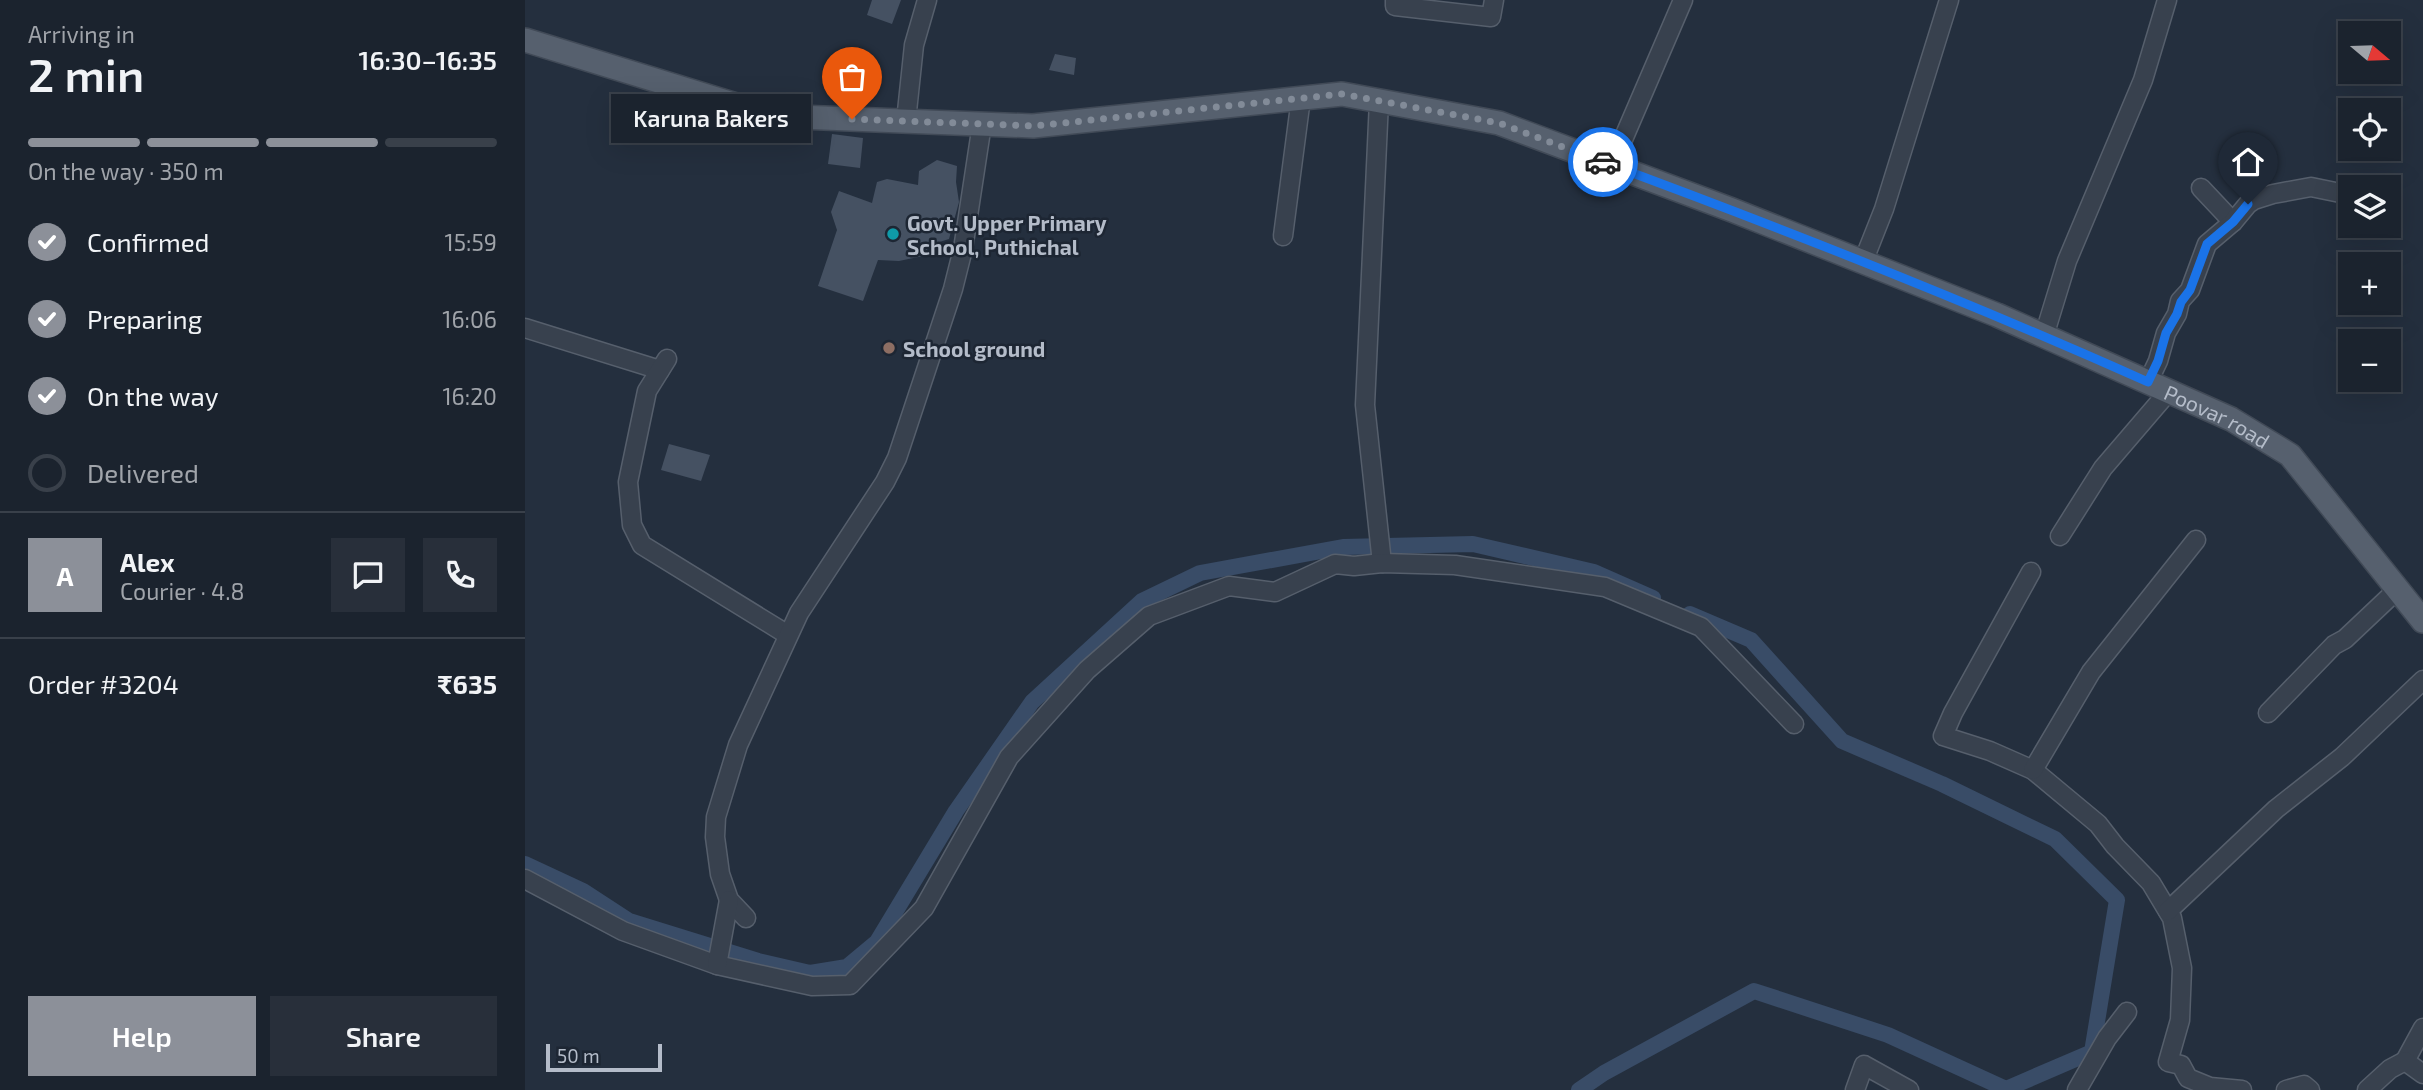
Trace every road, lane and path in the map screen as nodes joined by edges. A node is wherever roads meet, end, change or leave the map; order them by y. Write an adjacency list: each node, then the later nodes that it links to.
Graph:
1 (927, 0): 10 (street)
2 (1395, 0): 3 (street)
3 (1494, 0)
4 (1949, 0): 17 (street)
5 (2167, 0): 19 (street)
6 (1681, 1): 12 (street)
7 (525, 40): 10 (main road, Poovar road)
8 (1300, 98): 9 (main road, Poovar road); 11 (main road, Poovar road); 16 (street)
9 (1379, 101): 12 (main road, Poovar road); 23 (street)
10 (906, 121): 11 (main road, Poovar road)
11 (982, 124): 26 (street)
12 (1612, 165): 17 (main road, Poovar road)
13 (2201, 188): 15 (street)
14 (2338, 193): 15 (street)
15 (2233, 222): 20 (street)
16 (1283, 236)
17 (1863, 262): 19 (main road, Poovar road)
18 (525, 328): 26 (street)
19 (2044, 336): 20 (main road, Poovar road)
20 (2159, 386): 21 (street); 25 (main road, Poovar road)
21 (2060, 536)
22 (2196, 540): 30 (street)
23 (1382, 561): 29 (street); 35 (street)
24 (2031, 572): 30 (street)
25 (2414, 602): 28 (street)
26 (788, 635): 32 (street)
27 (2423, 680): 33 (street)
28 (2268, 713)
29 (1794, 724)
30 (2033, 770): 33 (street)
31 (525, 879): 35 (street)
32 (729, 900): 34 (street); 35 (street)
33 (2168, 911): 43 (street)
34 (746, 918)
35 (717, 965)
36 (2127, 1012): 42 (street)
37 (2423, 1028): 38 (street)
38 (2405, 1061): 39 (street); 46 (street)
39 (2423, 1074)
40 (1855, 1090): 41 (street)
41 (1909, 1090)
42 (2077, 1090)
43 (2242, 1090)
44 (2286, 1090): 45 (street)
45 (2310, 1090)
46 (2367, 1090)

